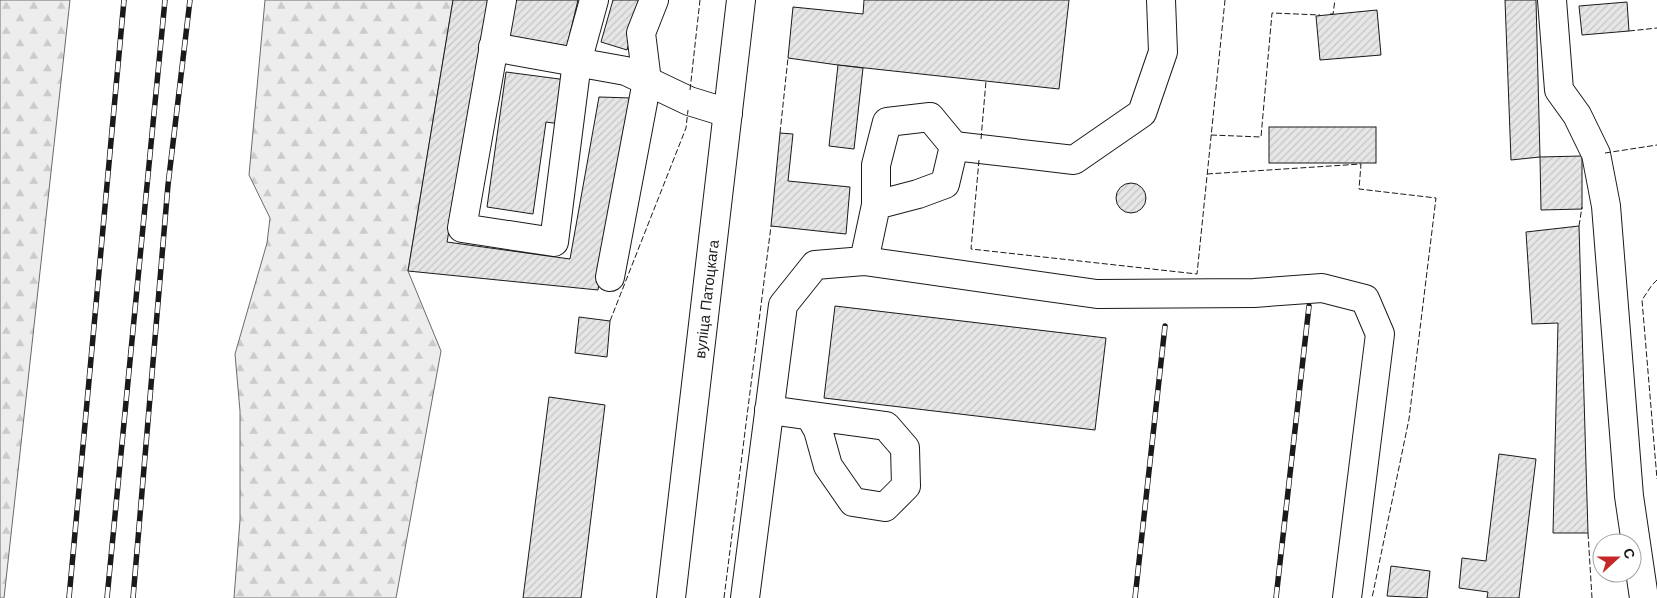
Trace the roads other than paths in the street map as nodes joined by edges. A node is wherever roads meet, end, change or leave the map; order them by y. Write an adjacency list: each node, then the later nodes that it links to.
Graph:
1 (502, 0): 7 (street)
2 (594, 0): 8 (street)
3 (654, 0): 9 (street)
4 (741, 0): 10 (street, вуліца Патоцкага)
5 (1161, 0): 11 (street)
6 (1552, 0): 20 (street)
7 (493, 47): 8 (street); 8 (street)
8 (577, 62): 9 (street)
9 (647, 81): 10 (street); 14 (street)
10 (728, 113): 17 (street, вуліца Патоцкага)
11 (954, 146): 12 (street); 12 (street)
12 (876, 205): 13 (street)
13 (864, 261): 15 (street); 19 (street)
14 (610, 277)
15 (769, 410): 16 (street); 18 (street)
16 (810, 416)
17 (671, 598)
18 (745, 598)
19 (1346, 598)
20 (1644, 598)

